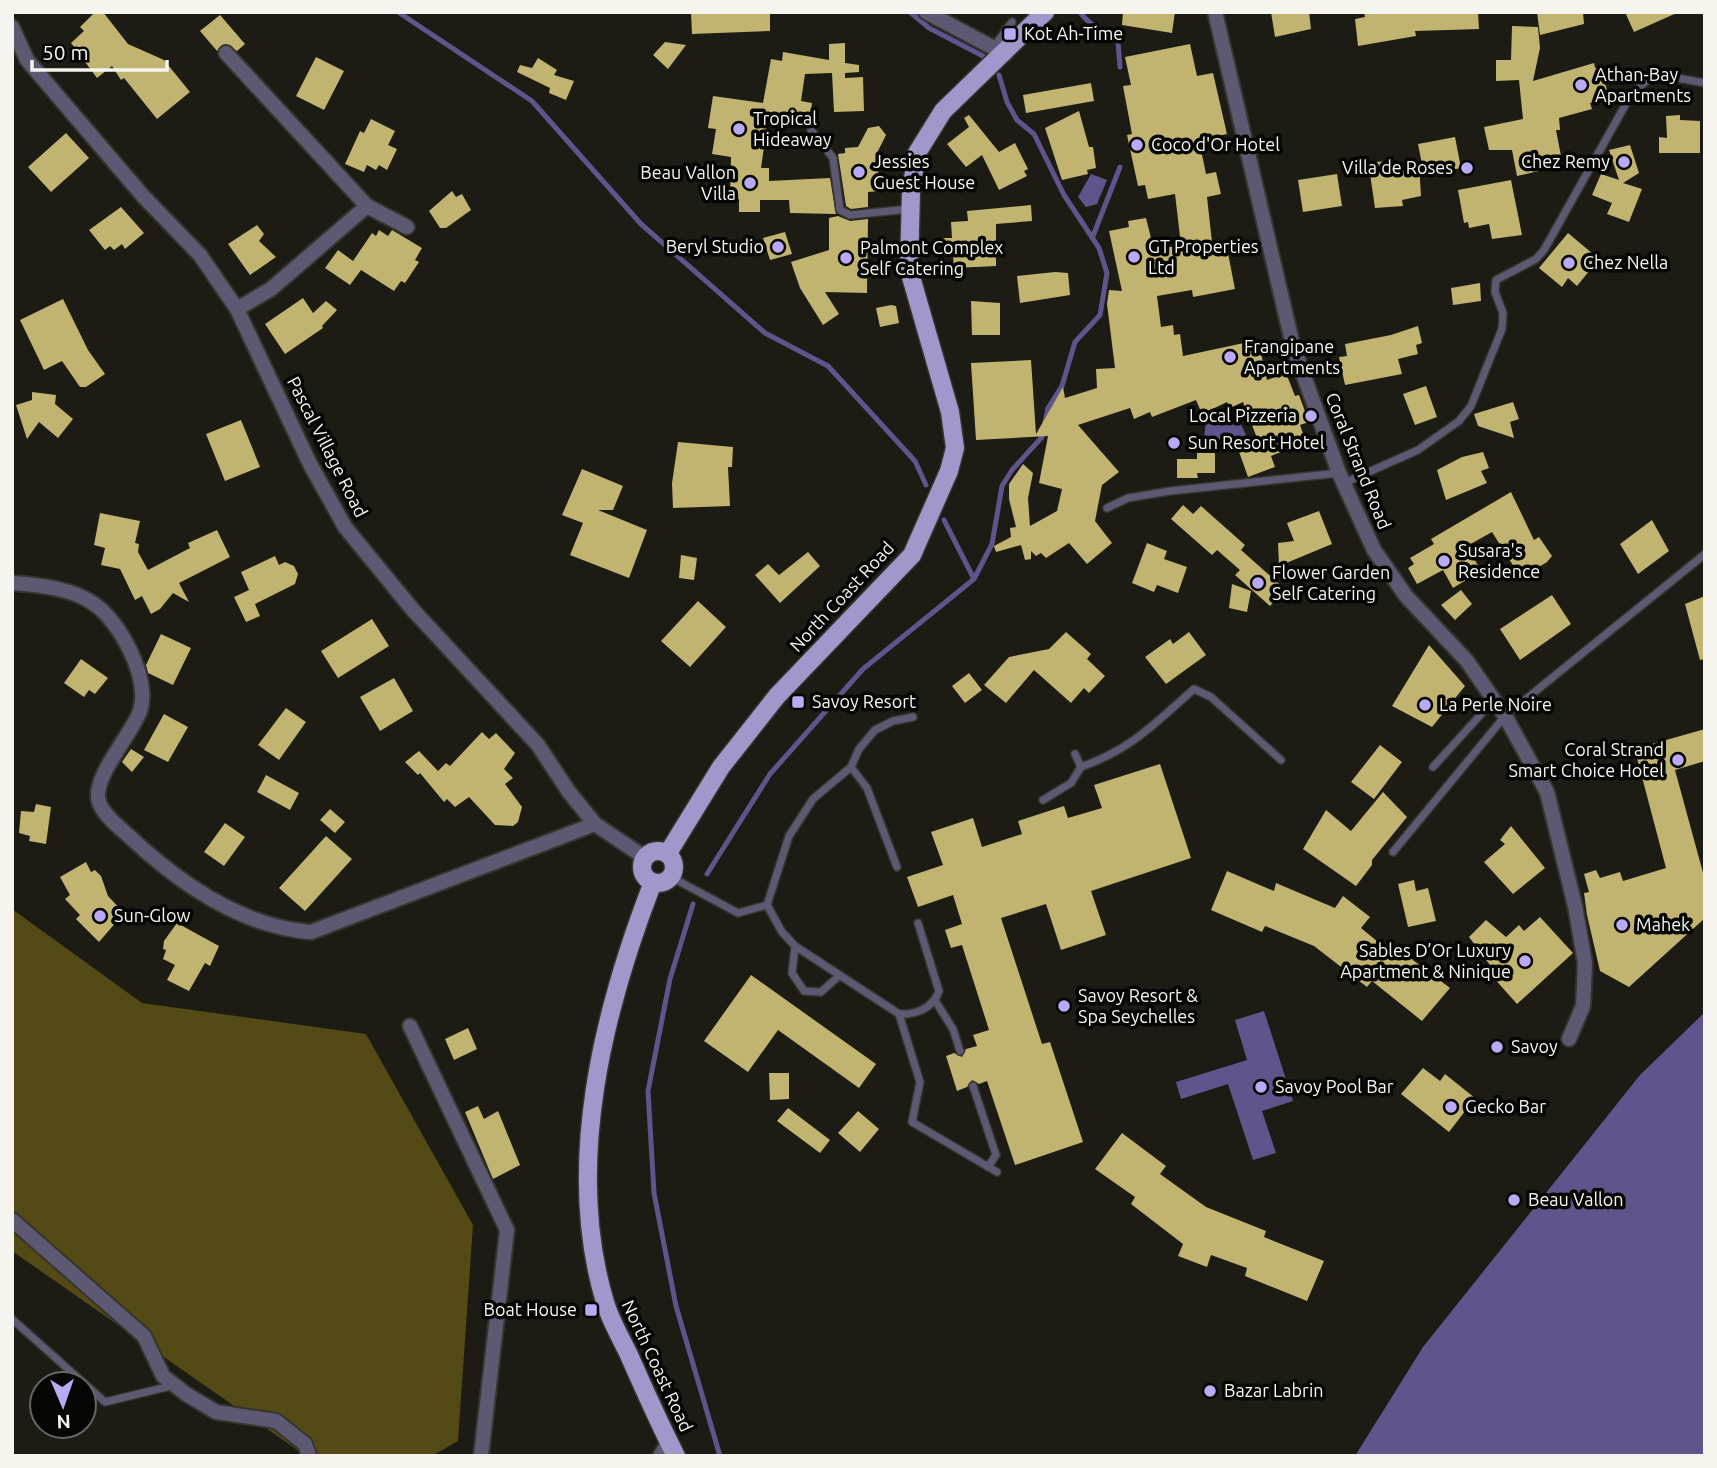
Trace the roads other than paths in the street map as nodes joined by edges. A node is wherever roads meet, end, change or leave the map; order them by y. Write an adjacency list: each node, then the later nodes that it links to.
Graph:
1 (926, 12): 6 (street)
2 (1045, 12): 6 (main road, North Coast Road)
3 (1215, 12): 14 (street, Coral Strand Road)
4 (1012, 22): 6 (lane)
5 (12, 27): 13 (street, Pascal Village Road)
6 (1000, 50): 11 (main road, North Coast Road)
7 (226, 53): 10 (street)
8 (1705, 83): 14 (lane)
9 (811, 130): 11 (lane)
10 (367, 206): 12 (street); 13 (street)
11 (910, 209): 29 (main road, North Coast Road)
12 (407, 227)
13 (237, 309): 27 (street, Pascal Village Road)
14 (1341, 478): 15 (lane); 18 (street, Coral Strand Road)
15 (1107, 508)
16 (1705, 554): 19 (lane)
17 (12, 583): 27 (street)
18 (1494, 699): 19 (street, Coral Strand Road); 25 (lane)
19 (1505, 716): 28 (lane); 41 (street, Coral Strand Road)
20 (913, 717): 23 (lane)
21 (1075, 754): 24 (lane)
22 (1282, 760): 24 (lane)
23 (851, 767): 31 (lane); 34 (lane)
24 (1081, 767): 26 (lane)
25 (1433, 767)
26 (1043, 800)
27 (596, 824): 30 (street, Pascal Village Road)
28 (1393, 852)
29 (668, 853): 30 (main road); 32 (main road)
30 (644, 857): 33 (main road)
31 (897, 867)
32 (671, 877): 33 (main road); 34 (lane)
33 (653, 883): 49 (main road, North Coast Road)
34 (767, 905): 36 (lane)
35 (918, 923): 38 (lane)
36 (795, 946): 37 (lane); 37 (lane)
37 (839, 975): 39 (lane)
38 (936, 1002): 39 (lane); 42 (lane)
39 (899, 1014): 44 (lane)
40 (411, 1026): 51 (street)
41 (1569, 1039)
42 (960, 1051)
43 (972, 1086): 44 (lane)
44 (988, 1167): 45 (lane)
45 (997, 1172)
46 (12, 1220): 48 (street)
47 (12, 1320): 48 (lane)
48 (175, 1385): 50 (street)
49 (668, 1451)
50 (309, 1456)
51 (481, 1456)

